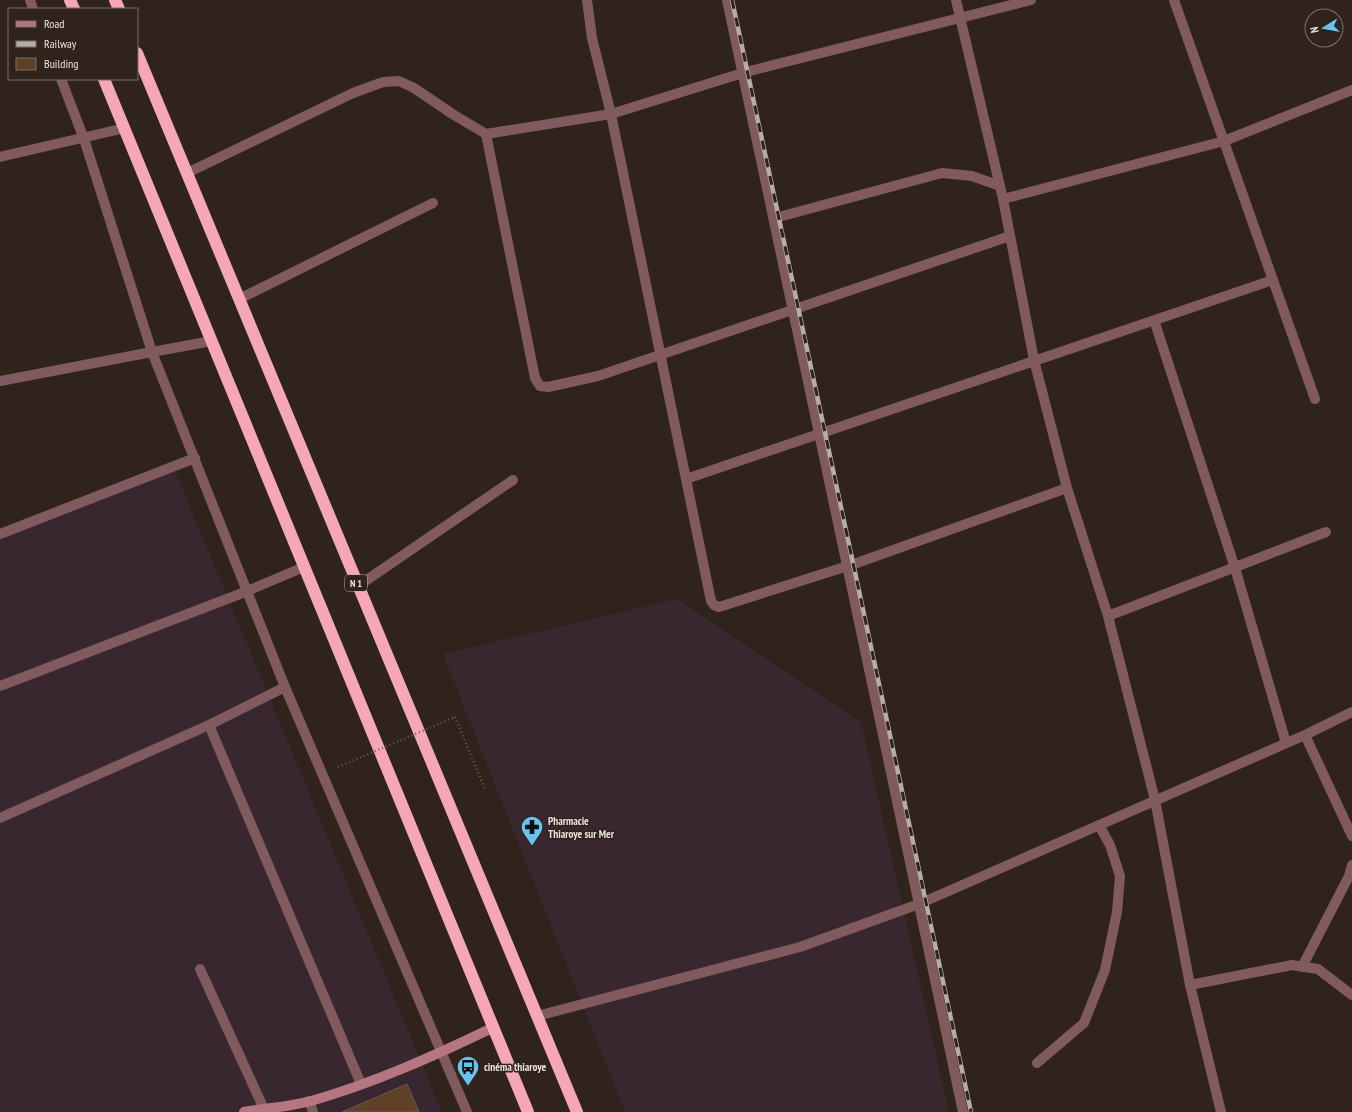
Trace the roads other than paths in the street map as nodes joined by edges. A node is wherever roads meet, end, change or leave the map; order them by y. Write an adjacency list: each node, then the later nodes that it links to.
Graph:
1 (587, 0): 12 (street)
2 (727, 0): 8 (street)
3 (956, 0): 6 (street)
4 (1031, 0): 6 (street)
5 (1174, 0): 16 (street)
6 (960, 18): 8 (street); 19 (street)
7 (138, 55): 18 (highway, N 1)
8 (742, 74): 12 (street); 22 (street)
9 (61, 80): 15 (street)
10 (104, 80): 13 (highway)
11 (1352, 90): 16 (street)
12 (611, 114): 14 (street); 30 (street)
13 (125, 128): 15 (street); 28 (highway)
14 (486, 134): 18 (street); 30 (street)
15 (84, 139): 17 (street); 29 (street)
16 (1224, 141): 20 (street); 24 (street)
17 (0, 157)
18 (187, 173): 25 (highway, N 1)
19 (1000, 186): 20 (street); 22 (street)
20 (1003, 199): 23 (street)
21 (433, 203): 25 (street)
22 (774, 218): 26 (street)
23 (1010, 236): 26 (street); 31 (street)
24 (1273, 280): 27 (street); 33 (street)
25 (239, 299): 44 (highway, N 1)
26 (793, 310): 30 (street); 34 (street)
27 (1154, 320): 31 (street); 43 (street)
28 (212, 341): 29 (street); 42 (highway)
29 (152, 352): 32 (street); 35 (street)
30 (660, 355): 36 (street)
31 (1034, 360): 34 (street); 38 (street)
32 (0, 381)
33 (1315, 400)
34 (820, 433): 36 (street); 41 (street)
35 (194, 458): 40 (street); 45 (street)
36 (686, 479): 41 (street)
37 (513, 480): 44 (street)
38 (1067, 488): 41 (street); 46 (street)
39 (1326, 532): 43 (street)
40 (0, 534)
41 (847, 566): 59 (street)
42 (304, 567): 45 (street); 65 (highway)
43 (1235, 568): 46 (street); 52 (street)
44 (358, 586): 64 (highway, N 1)
45 (246, 592): 47 (street); 48 (street)
46 (1108, 616): 53 (street)
47 (0, 686)
48 (285, 687): 50 (street); 66 (street)
49 (1352, 712): 51 (street)
50 (208, 725): 54 (street); 68 (street)
51 (1305, 735): 52 (street); 56 (street)
52 (1286, 742): 53 (street)
53 (1155, 800): 55 (street); 62 (street)
54 (0, 818)
55 (1099, 825): 59 (street); 67 (street)
56 (1352, 836)
57 (1352, 866): 58 (street)
58 (1350, 876): 60 (street)
59 (919, 904): 64 (street); 76 (street)
60 (1302, 967): 62 (street); 63 (street)
61 (200, 969): 70 (street)
62 (1190, 985): 77 (street)
63 (1352, 995)
64 (537, 1016): 75 (highway, N 1)
65 (492, 1028): 66 (street); 74 (highway)
66 (442, 1052): 68 (street); 73 (street)
67 (1037, 1063)
68 (361, 1084): 69 (street)
69 (309, 1101): 70 (street); 72 (street)
70 (264, 1108): 71 (street)
71 (244, 1112)
72 (313, 1112)
73 (467, 1112)
74 (528, 1112)
75 (577, 1112)
76 (963, 1112)
77 (1221, 1112)

